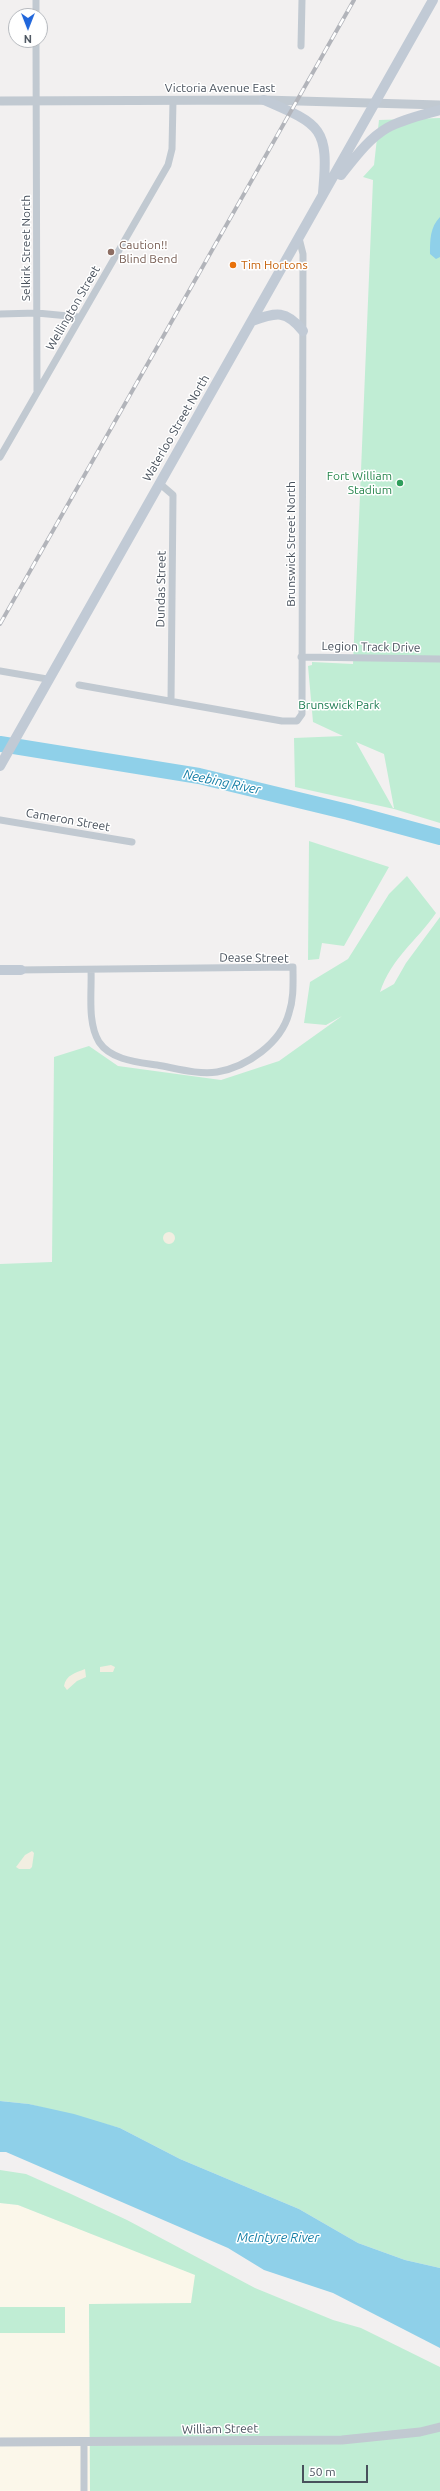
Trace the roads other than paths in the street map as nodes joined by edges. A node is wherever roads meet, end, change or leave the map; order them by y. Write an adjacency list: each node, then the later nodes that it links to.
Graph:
1 (302, 0): 3 (street)
2 (433, 0): 9 (main road, Waterloo Street North)
3 (301, 46)
4 (36, 48): 7 (street, Selkirk Street North)
5 (264, 100): 8 (street, Victoria Avenue East); 9 (street, Victoria Avenue East); 12 (main road)
6 (0, 101): 7 (street, Victoria Avenue East)
7 (36, 101): 8 (street, Victoria Avenue East); 14 (street, Selkirk Street North)
8 (173, 101): 16 (street, Wellington Street)
9 (376, 103): 10 (street, Victoria Avenue East); 12 (main road, Waterloo Street North)
10 (440, 105)
11 (440, 110): 12 (main road)
12 (323, 197): 13 (main road, Waterloo Street North)
13 (299, 238): 17 (main road, Waterloo Street North); 18 (street, Brunswick Street North)
14 (37, 313): 15 (street); 16 (street); 19 (street, Selkirk Street North)
15 (0, 314)
16 (79, 317): 19 (street, Wellington Street)
17 (252, 321): 18 (main road); 21 (main road, Waterloo Street North)
18 (303, 331): 22 (street, Brunswick Street North)
19 (37, 395): 20 (street, Wellington Street)
20 (0, 457)
21 (159, 482): 25 (main road, Waterloo Street North); 27 (street, Dundas Street)
22 (301, 657): 23 (street, Legion Track Drive); 27 (street, Brunswick Street North)
23 (440, 659)
24 (0, 671): 25 (street)
25 (47, 679): 28 (main road, Waterloo Street North)
26 (79, 685): 27 (street)
27 (170, 701)
28 (2, 762)
29 (0, 820): 30 (street, Cameron Street)
30 (132, 842)
31 (0, 969): 32 (main road)
32 (21, 970): 33 (street, Dease Street)
33 (91, 970): 33 (street, Dease Street)
34 (440, 2426): 36 (street, William Street)
35 (0, 2442): 36 (street, William Street)
36 (84, 2442): 37 (street)
37 (84, 2491)

